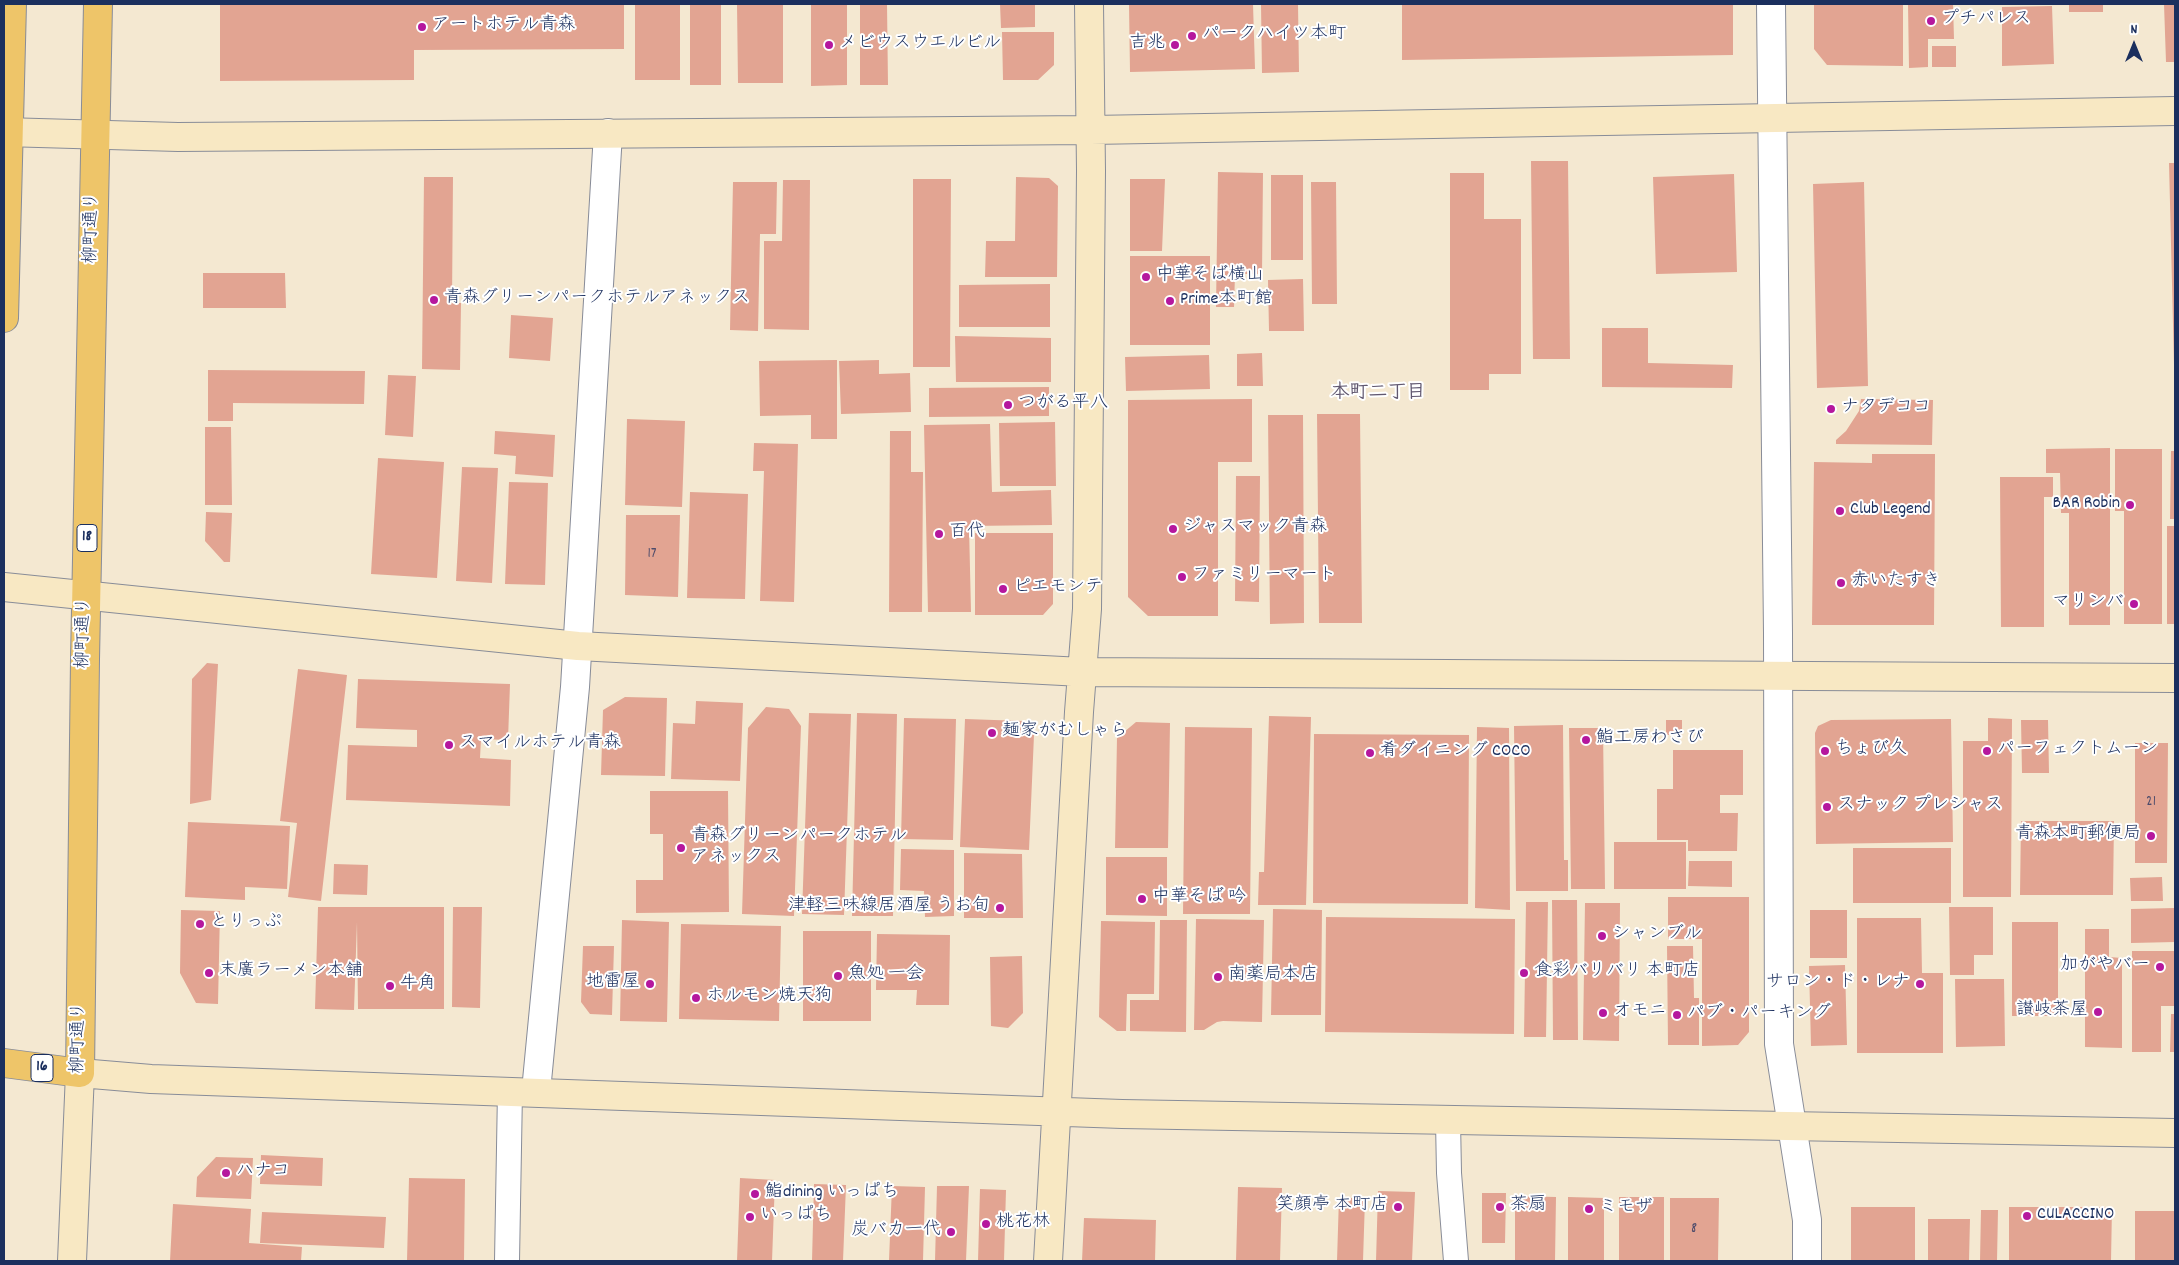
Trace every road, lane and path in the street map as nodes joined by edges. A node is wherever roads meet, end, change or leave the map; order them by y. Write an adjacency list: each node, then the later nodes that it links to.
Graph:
1 (12, 4): 8 (main road)
2 (98, 4): 10 (main road, 柳町通り / 18)
3 (1089, 4): 7 (street)
4 (1771, 4): 6 (street)
5 (2175, 111): 6 (street)
6 (1774, 120): 7 (street); 16 (street)
7 (1091, 130): 9 (street); 15 (street)
8 (6, 132): 10 (street); 11 (main road)
9 (608, 133): 10 (street); 14 (street)
10 (95, 135): 13 (main road, 柳町通り / 18)
11 (4, 318)
12 (4, 587): 13 (street)
13 (86, 595): 14 (street); 19 (main road, 柳町通り / 18)
14 (578, 646): 15 (street); 20 (street)
15 (1082, 672): 16 (street); 21 (street)
16 (1778, 676): 17 (street); 23 (street)
17 (2175, 678)
18 (4, 1063): 19 (main road, 16)
19 (80, 1073): 20 (street); 25 (street, 柳町通り)
20 (523, 1091): 21 (street); 26 (lane)
21 (1058, 1112): 22 (street); 27 (street)
22 (1448, 1121): 23 (street); 28 (lane)
23 (1792, 1127): 24 (street); 29 (street)
24 (2175, 1133)
25 (72, 1261)
26 (507, 1261)
27 (1048, 1261)
28 (1456, 1261)
29 (1807, 1261)

